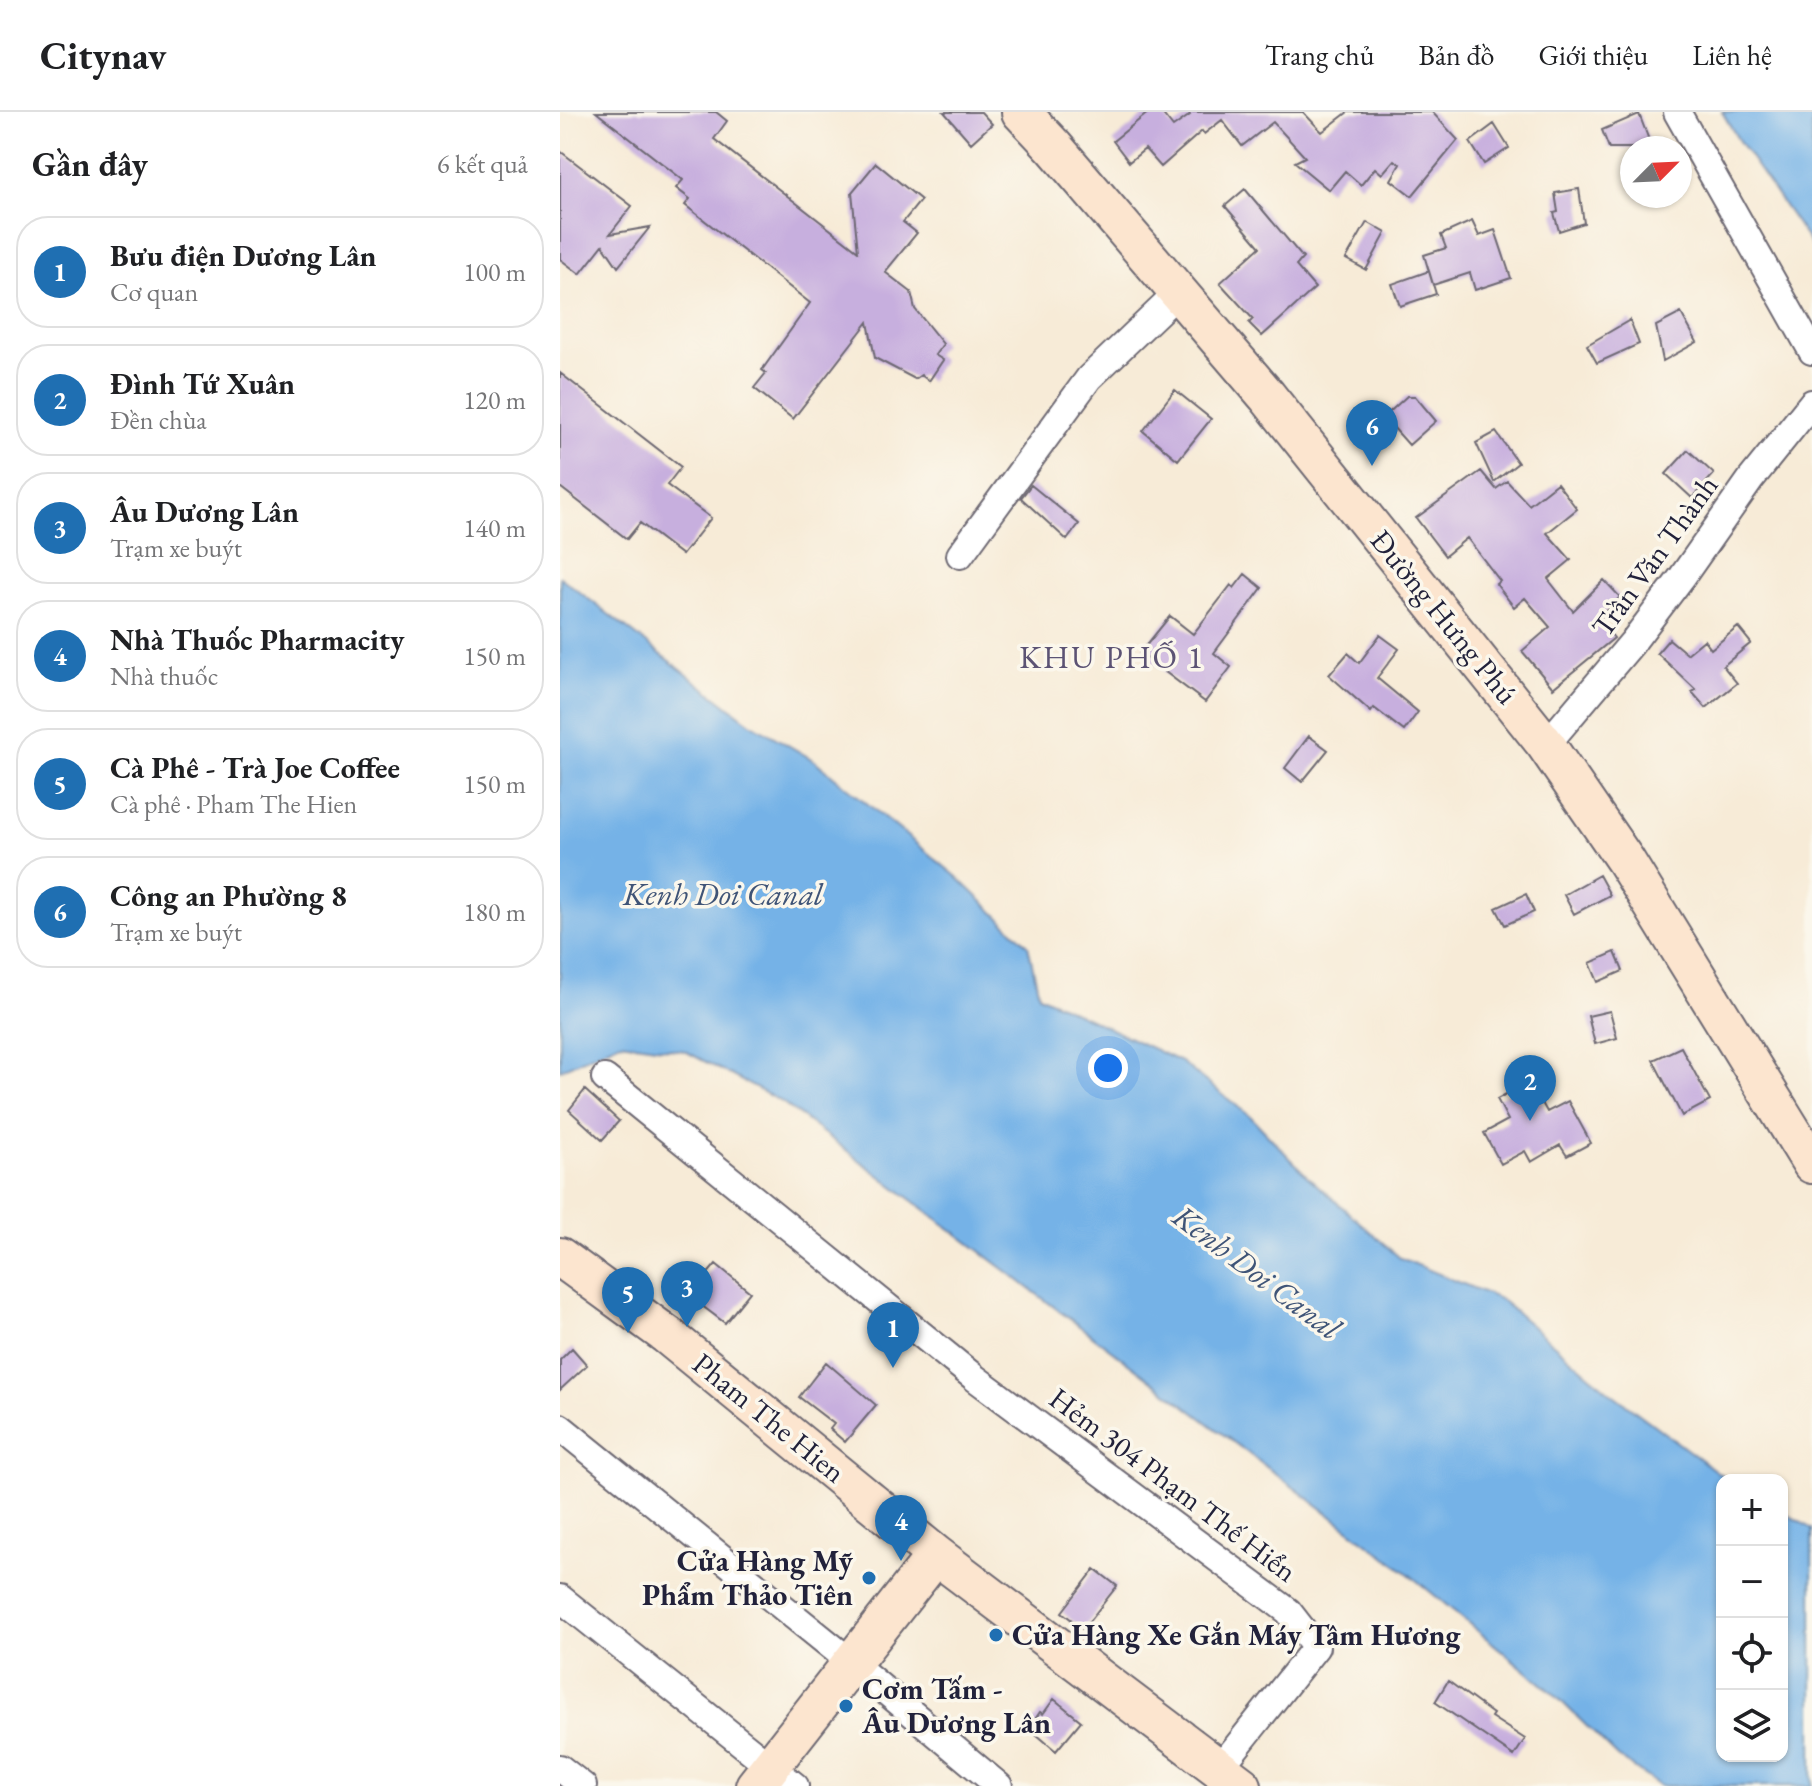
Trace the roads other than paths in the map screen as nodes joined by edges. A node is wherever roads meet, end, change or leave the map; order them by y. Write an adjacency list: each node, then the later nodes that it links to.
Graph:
1 (1021, 112): 3 (main road, Đường Hưng Phú)
2 (1677, 112): 4 (street)
3 (1179, 292): 6 (street); 7 (main road, Đường Hưng Phú)
4 (1812, 351)
5 (1812, 403): 7 (street, Trần Văn Thành)
6 (960, 555)
7 (1546, 745): 9 (main road, Đường Hưng Phú)
8 (605, 1078): 16 (street, Hẻm 304 Phạm Thế Hiển)
9 (1812, 1164)
10 (560, 1257): 12 (main road, Pham The Hien)
11 (560, 1427): 14 (street)
12 (936, 1555): 14 (main road); 16 (main road, Pham The Hien)
13 (560, 1598): 17 (street)
14 (852, 1663): 17 (main road); 19 (street)
15 (560, 1768): 18 (street)
16 (1230, 1777)
17 (773, 1780)
18 (583, 1786)
19 (999, 1786)

